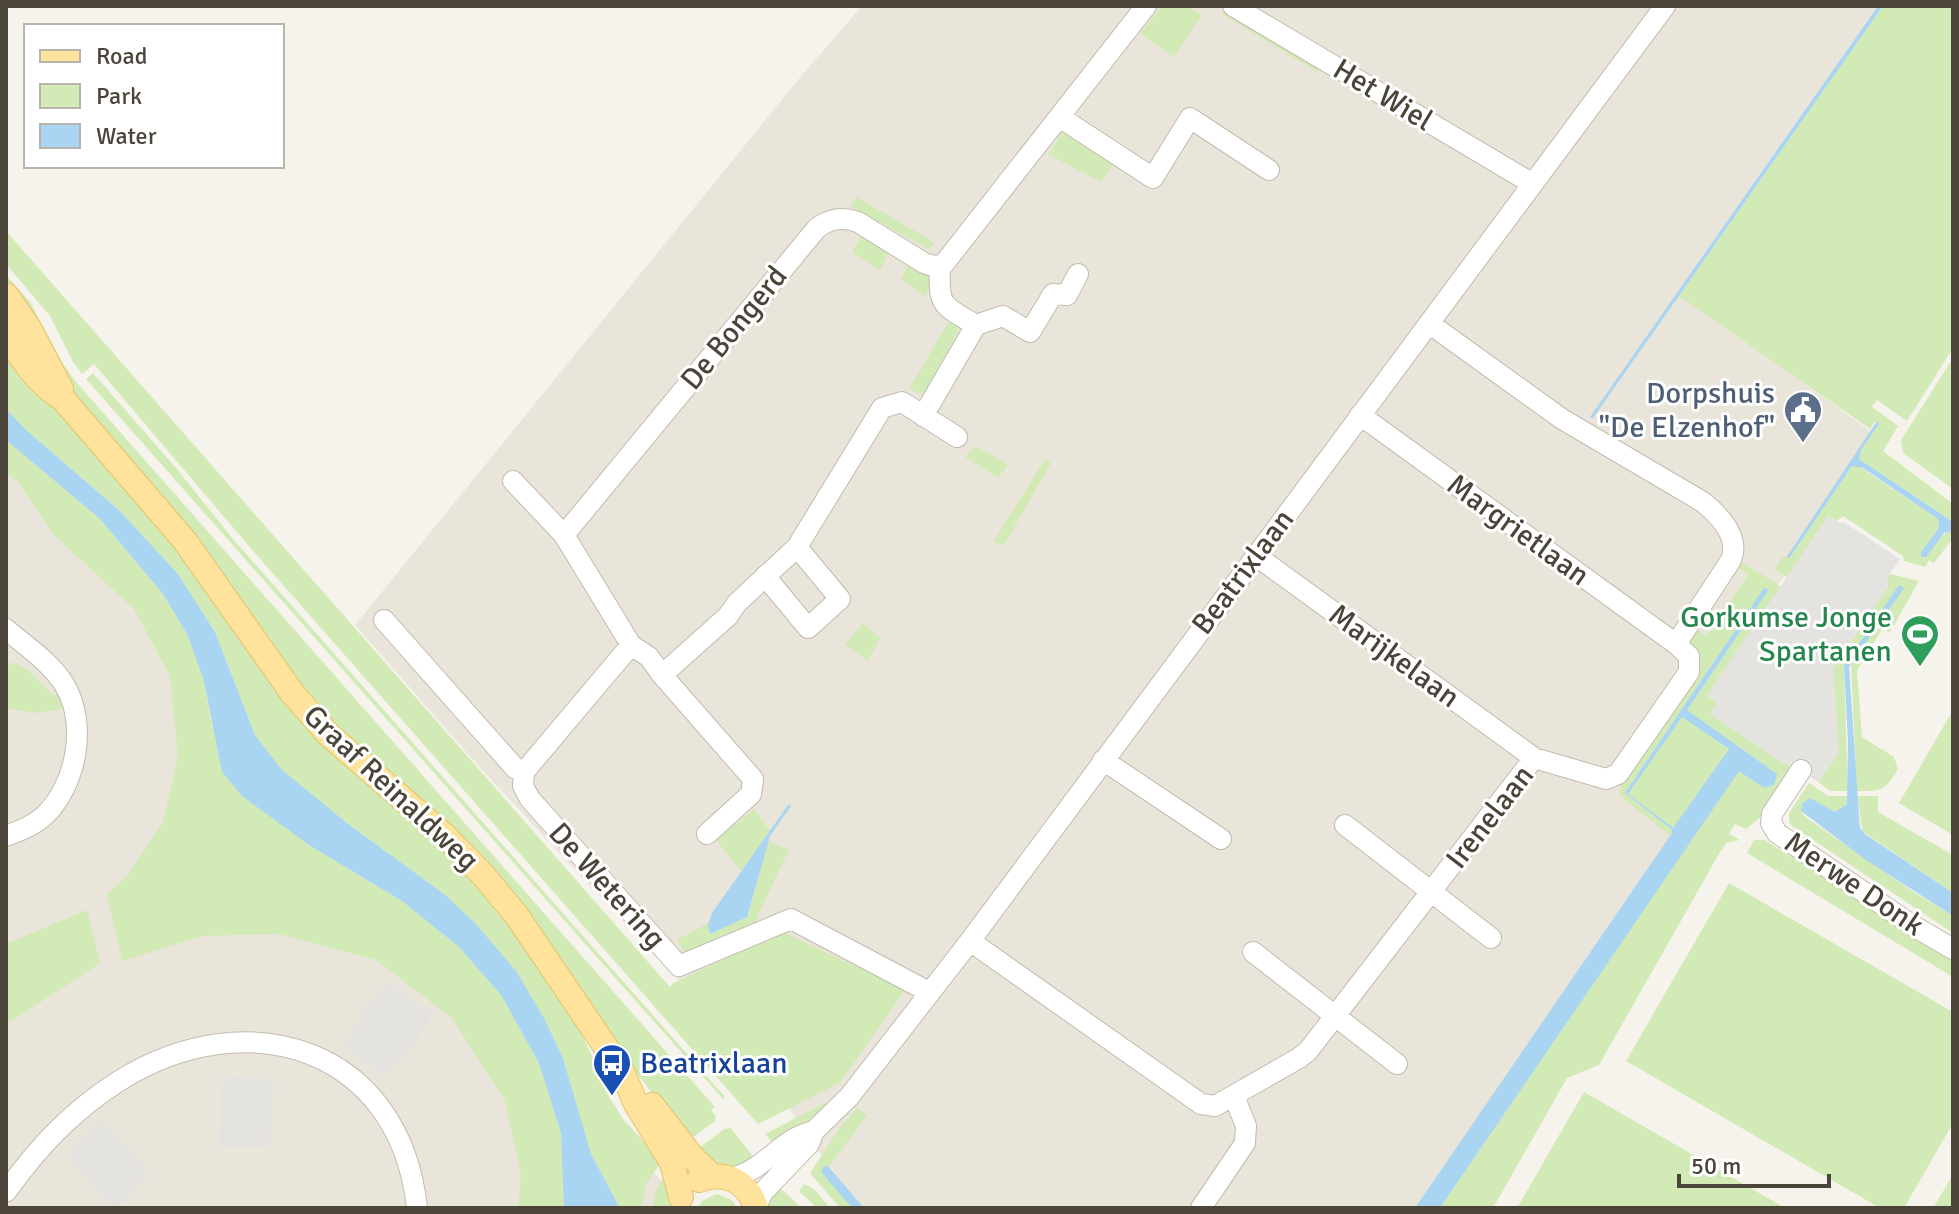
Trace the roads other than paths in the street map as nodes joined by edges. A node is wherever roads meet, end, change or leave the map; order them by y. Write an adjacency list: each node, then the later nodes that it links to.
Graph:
1 (1146, 6): 4 (street)
2 (1233, 6): 6 (street, Het Wiel)
3 (1665, 6): 6 (street, Beatrixlaan)
4 (1061, 118): 5 (street); 7 (street)
5 (1269, 170)
6 (1533, 184): 10 (street, Beatrixlaan)
7 (940, 266): 11 (street); 18 (street, De Bongerd)
8 (1078, 274): 11 (street)
9 (6, 295): 13 (main road, Graaf Reinaldweg)
10 (1430, 324): 14 (street, Beatrixlaan); 24 (street)
11 (976, 325): 15 (street)
12 (6, 332): 13 (main road, Graaf Reinaldweg)
13 (63, 399): 43 (main road, Graaf Reinaldweg)
14 (1360, 415): 20 (street, Beatrixlaan); 24 (street, Margrietlaan)
15 (923, 416): 16 (street); 19 (street)
16 (957, 437)
17 (513, 481): 18 (street)
18 (564, 535): 25 (street)
19 (797, 547): 21 (street); 21 (street)
20 (1255, 555): 27 (street, Marijkelaan); 28 (street, Beatrixlaan)
21 (765, 576): 26 (street)
22 (384, 620): 30 (street, De Wetering)
23 (6, 629): 33 (street)
24 (1676, 644): 27 (street, Irenelaan)
25 (631, 645): 26 (street); 30 (street)
26 (662, 675): 32 (street)
27 (1534, 758): 35 (street, Irenelaan)
28 (1103, 760): 34 (street); 37 (street, Beatrixlaan)
29 (1801, 770): 38 (street, Merwe Donk)
30 (524, 772): 40 (street, De Wetering)
31 (1345, 825): 35 (street, Irenelaan)
32 (707, 834)
33 (6, 836)
34 (1221, 839)
35 (1431, 893): 36 (street, Irenelaan); 41 (street, Irenelaan)
36 (1491, 938)
37 (970, 941): 40 (street, Beatrixlaan); 44 (street, Irenelaan)
38 (1953, 949)
39 (1253, 952): 41 (street)
40 (929, 992): 45 (street, Beatrixlaan)
41 (1335, 1016): 42 (street); 44 (street, Irenelaan)
42 (1397, 1064)
43 (622, 1071): 46 (main road, Graaf Reinaldweg); 48 (main road, Graaf Reinaldweg)
44 (1234, 1096): 51 (street)
45 (814, 1131): 46 (street, Beatrixlaan); 50 (street, Beatrixlaan)
46 (722, 1177): 48 (main road); 50 (main road, Graaf Reinaldweg)
47 (6, 1192): 49 (street)
48 (679, 1202)
49 (417, 1208)
50 (756, 1208)
51 (1201, 1208)

